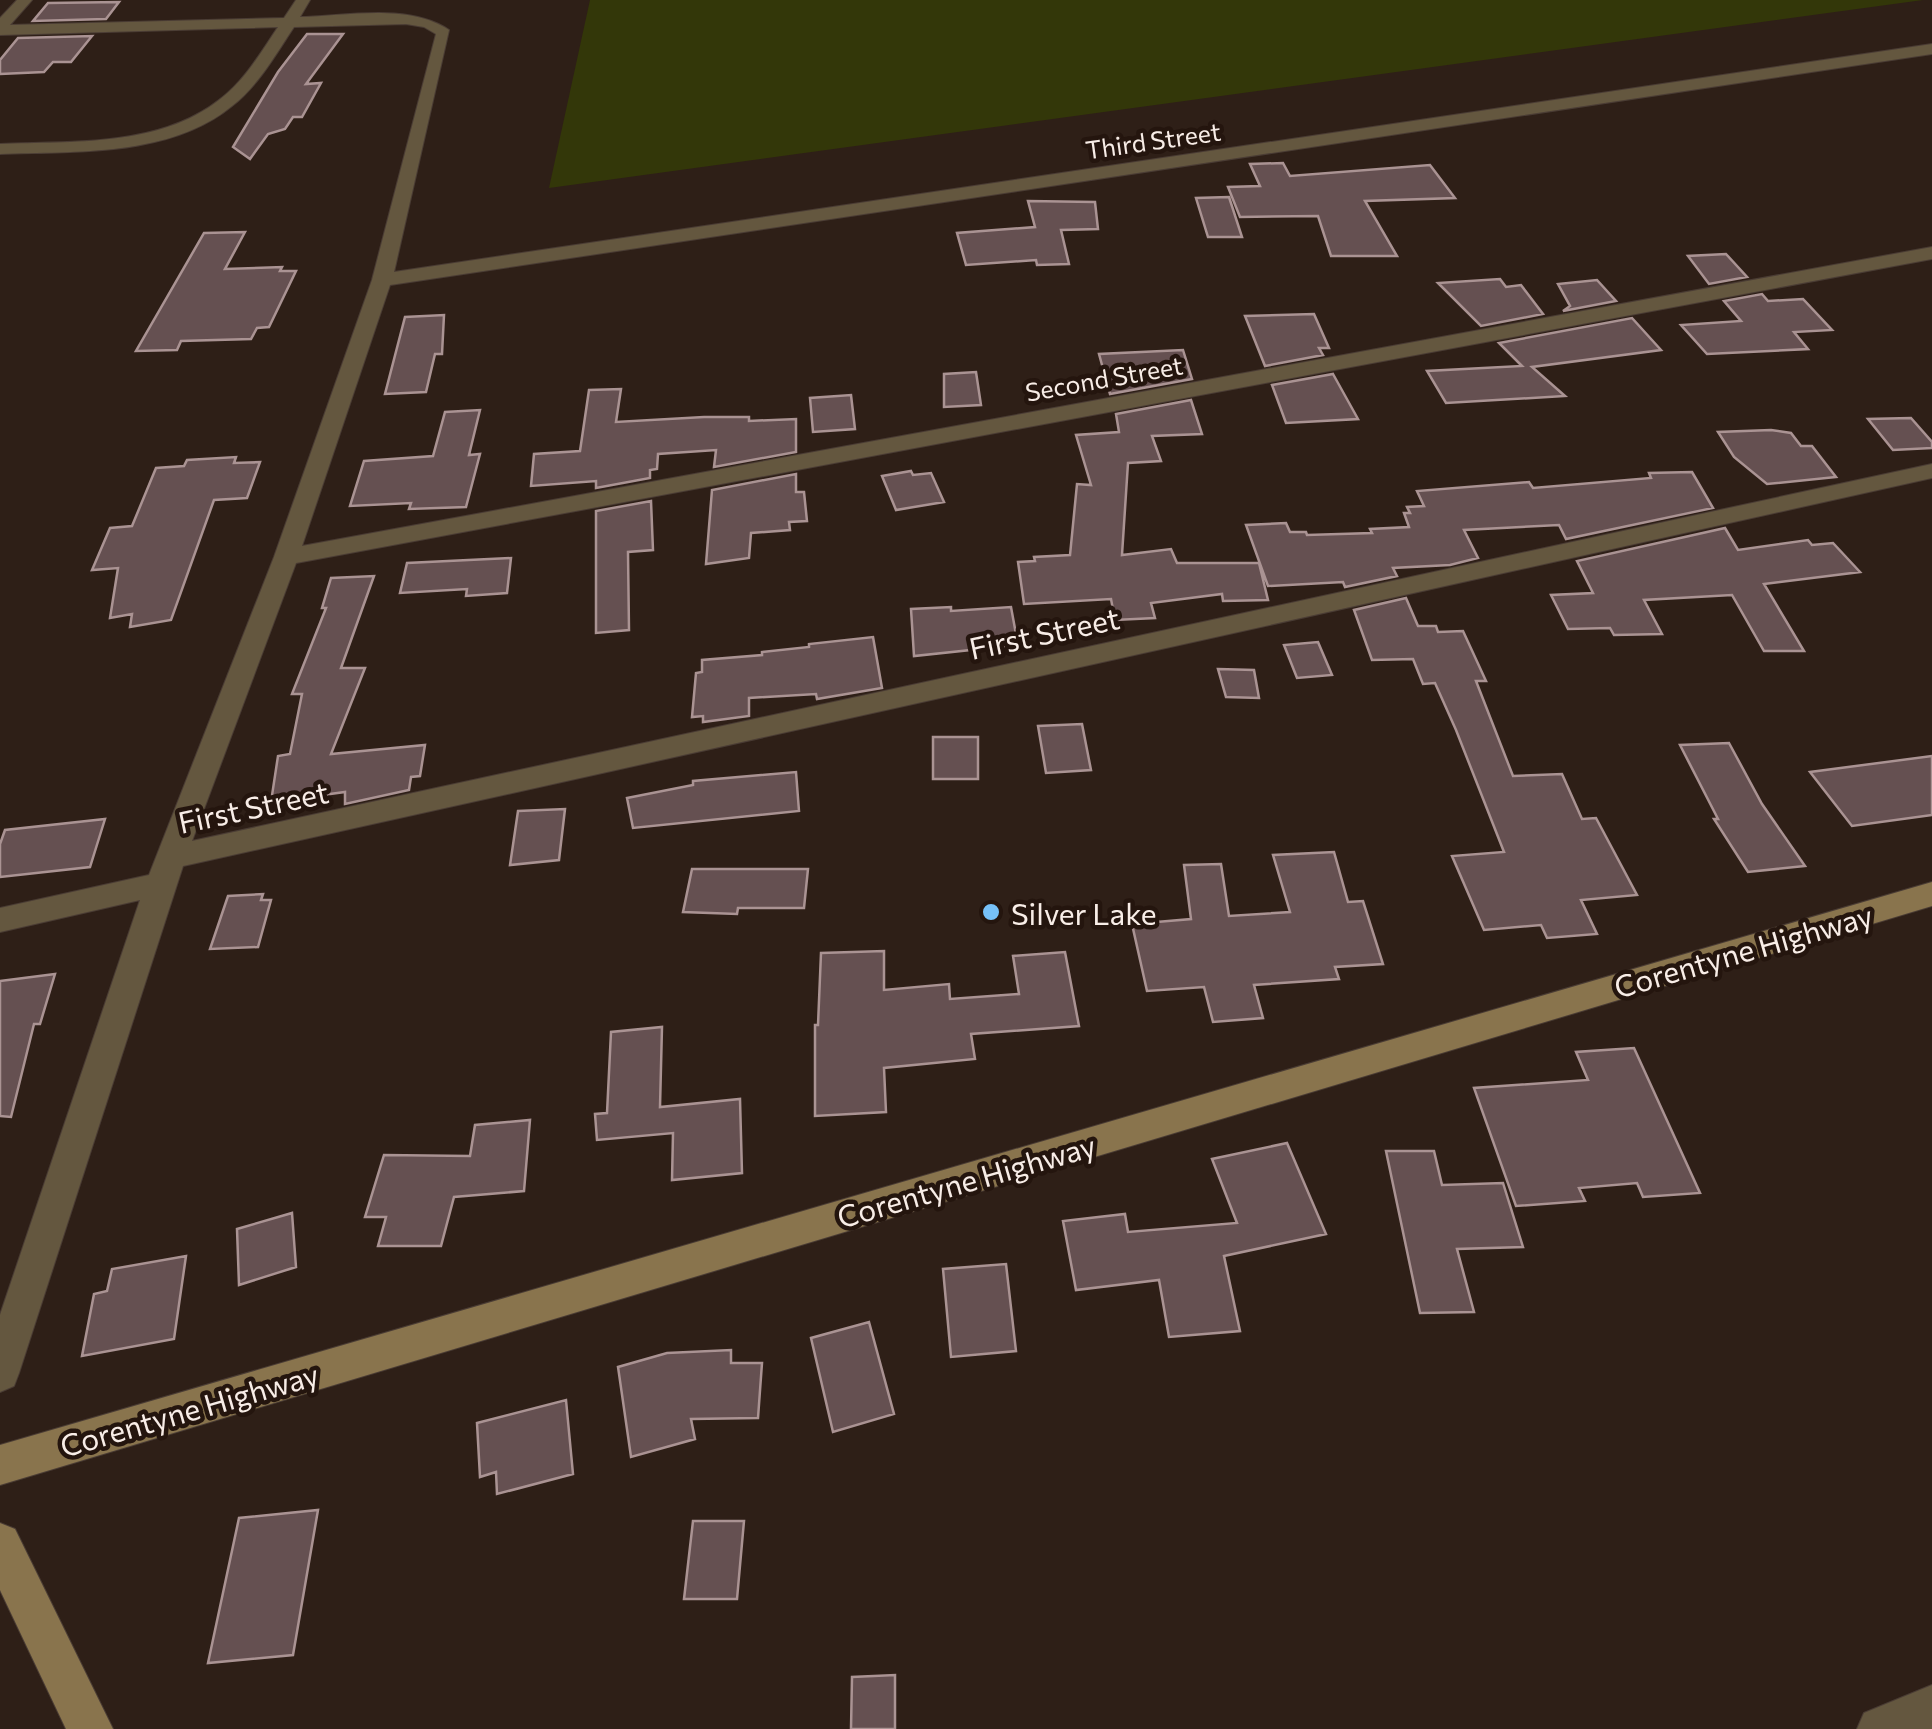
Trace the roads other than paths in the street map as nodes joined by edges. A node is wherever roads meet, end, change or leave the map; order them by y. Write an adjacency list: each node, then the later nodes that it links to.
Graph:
1 (25, 0): 4 (street)
2 (303, 0): 3 (street)
3 (288, 23): 4 (street); 6 (street); 8 (street)
4 (0, 29)
5 (1932, 48): 8 (street, Third Street)
6 (0, 149)
7 (1932, 253): 10 (street, Second Street)
8 (382, 280): 10 (street)
9 (1932, 471): 11 (street, First Street)
10 (286, 557): 11 (street)
11 (166, 870): 13 (street, First Street); 14 (street)
12 (1932, 894): 15 (main road, Corentyne Highway)
13 (0, 920)
14 (0, 1374)
15 (0, 1465)
16 (0, 1544): 18 (main road)
17 (1932, 1706): 19 (street)
18 (90, 1729)
19 (1880, 1729)

